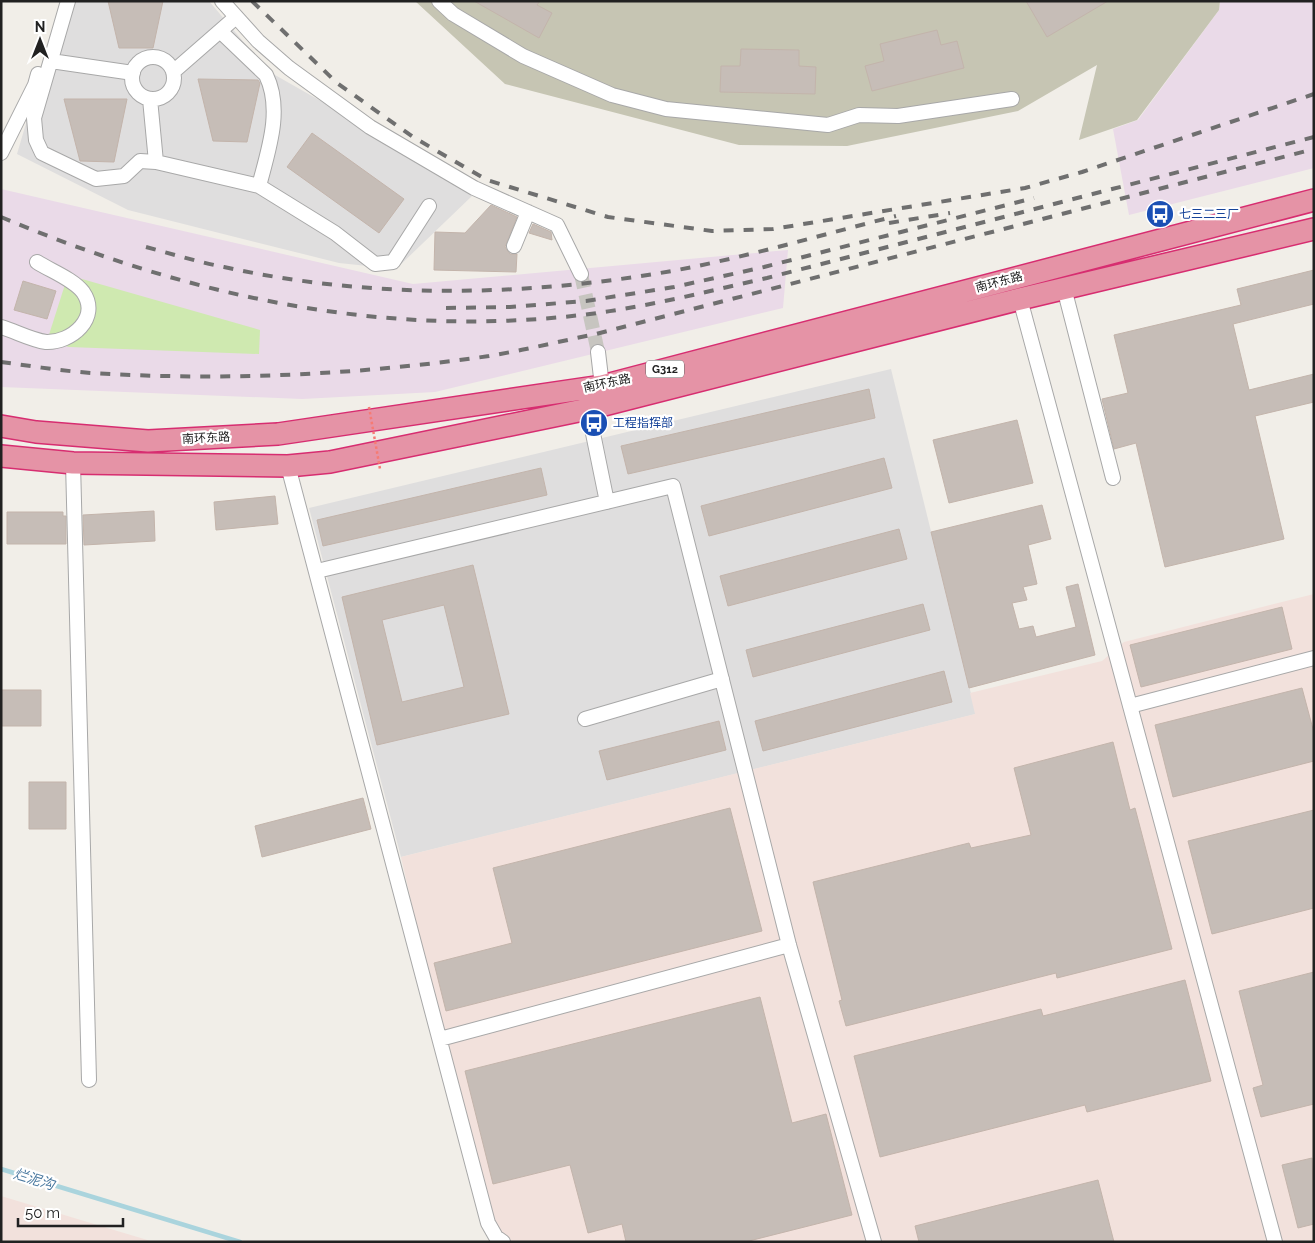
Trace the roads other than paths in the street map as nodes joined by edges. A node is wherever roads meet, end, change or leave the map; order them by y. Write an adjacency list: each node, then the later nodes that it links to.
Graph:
1 (59, 1): 12 (street)
2 (68, 1): 7 (street)
3 (222, 1): 5 (street)
4 (439, 1): 11 (street)
5 (236, 17): 6 (street); 17 (street)
6 (220, 31): 8 (street); 14 (street)
7 (51, 61): 9 (street); 13 (street)
8 (174, 72): 9 (street); 10 (street)
9 (133, 73): 10 (street)
10 (150, 99): 13 (street)
11 (1012, 99)
12 (1, 152)
13 (156, 162): 14 (street)
14 (259, 186): 16 (street)
15 (1314, 200): 26 (highway, 南环东路 / G312)
16 (429, 206)
17 (528, 212): 19 (street); 21 (street)
18 (1314, 229): 22 (highway, 南环东路 / G312)
19 (514, 246)
20 (37, 262): 24 (street)
21 (581, 274)
22 (1064, 288): 23 (highway, 南环东路 / G312); 32 (street)
23 (1020, 299): 27 (highway, 南环东路 / G312); 37 (street)
24 (1, 327)
25 (598, 352): 26 (street)
26 (602, 386): 28 (highway, 南环东路 / G312)
27 (588, 409): 31 (highway, 南环东路 / G312); 33 (street)
28 (1, 426)
29 (1, 456): 30 (highway, 南环东路 / G312)
30 (73, 463): 31 (highway, 南环东路 / G312); 41 (street)
31 (288, 466): 34 (street)
32 (1113, 478)
33 (608, 502): 34 (street); 36 (street)
34 (317, 572): 40 (street)
35 (1314, 658): 37 (street)
36 (722, 679): 38 (street); 39 (street)
37 (1130, 706): 44 (street)
38 (585, 718)
39 (789, 945): 40 (street); 43 (street)
40 (440, 1039): 42 (street)
41 (89, 1080)
42 (503, 1242)
43 (874, 1242)
44 (1275, 1242)

